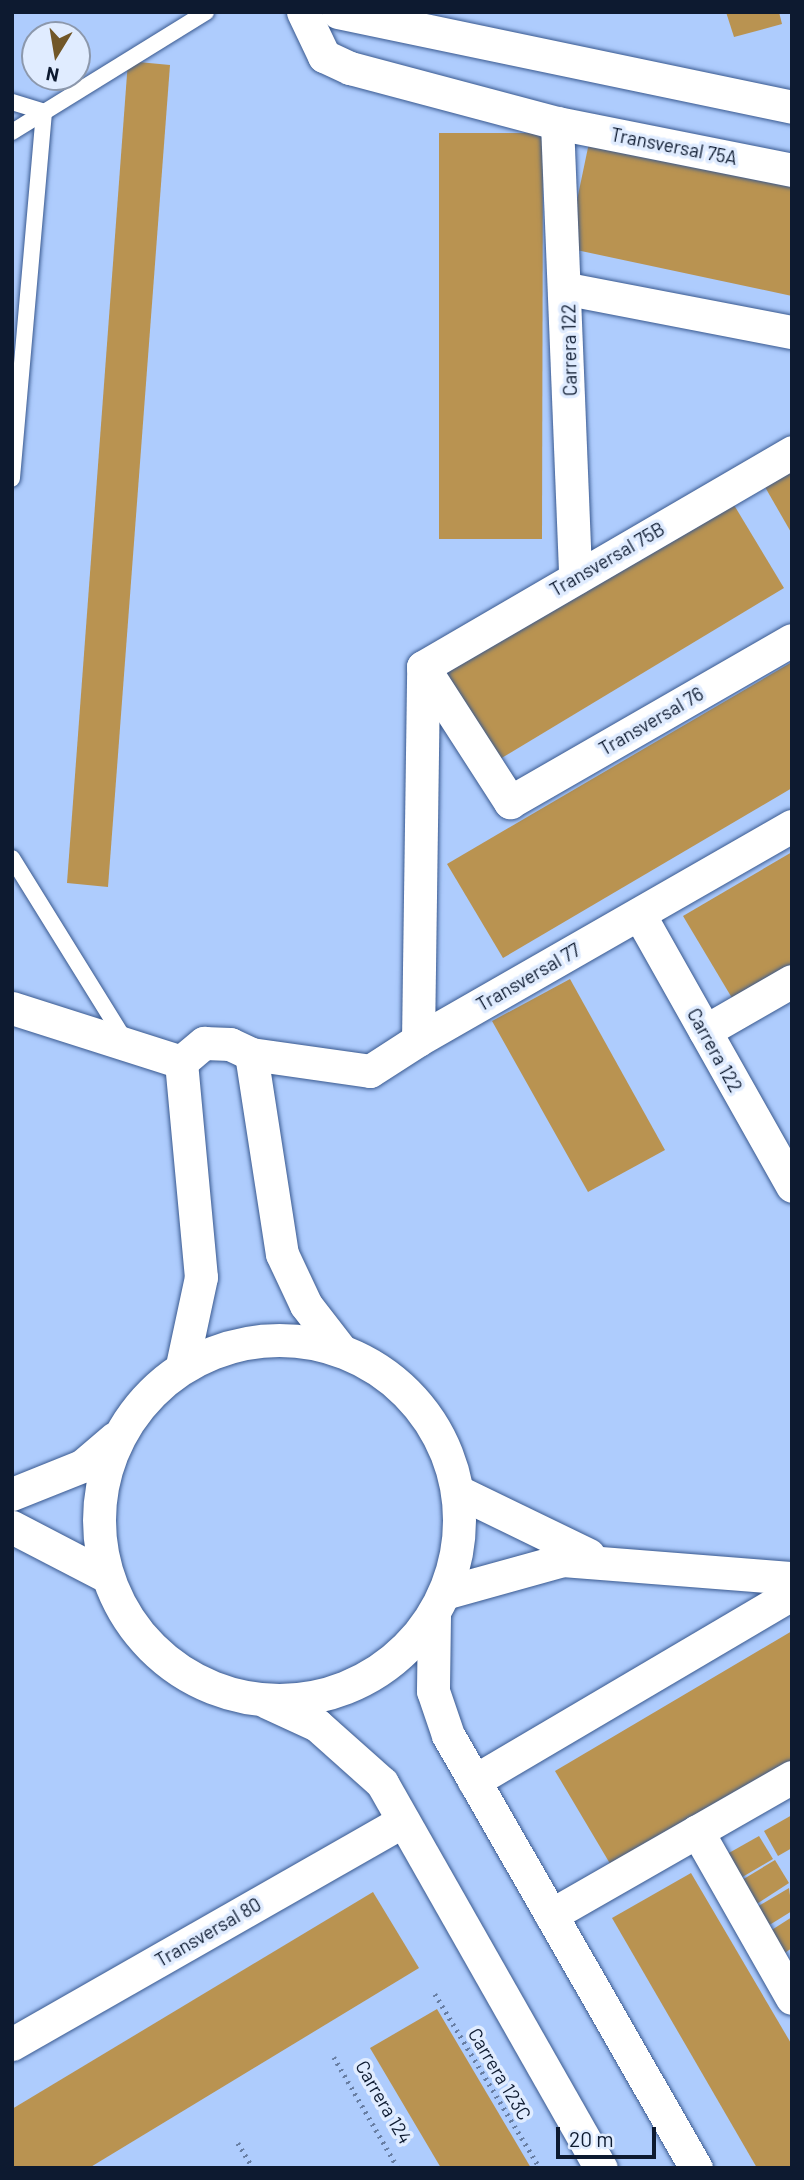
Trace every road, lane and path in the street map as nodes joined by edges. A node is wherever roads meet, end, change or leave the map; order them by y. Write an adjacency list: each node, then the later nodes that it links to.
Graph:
1 (206, 12): 6 (lane)
2 (303, 12): 7 (street, Transversal 75A)
3 (338, 12): 5 (street)
4 (12, 103): 6 (lane)
5 (792, 107)
6 (44, 113): 8 (lane); 13 (lane)
7 (557, 123): 9 (street, Transversal 75A); 10 (street, Carrera 122)
8 (12, 132)
9 (792, 170)
10 (568, 289): 11 (street); 14 (street, Carrera 122)
11 (792, 332)
12 (792, 452): 14 (street, Transversal 75B)
13 (12, 479)
14 (575, 578): 16 (street, Transversal 75B)
15 (792, 640): 16 (street, Transversal 76)
16 (423, 667): 23 (street)
17 (792, 825): 19 (street, Transversal 77)
18 (12, 858): 24 (lane)
19 (639, 914): 22 (street, Carrera 122); 23 (street, Transversal 77)
20 (792, 981): 22 (street)
21 (12, 1008): 24 (street)
22 (705, 1031): 27 (street, Carrera 122)
23 (418, 1040): 25 (street, Transversal 77)
24 (129, 1045): 26 (street)
25 (251, 1054): 26 (street, Transversal 77); 28 (street)
26 (181, 1062): 29 (street)
27 (792, 1186)
28 (340, 1349): 29 (street); 31 (street)
29 (182, 1366): 30 (street)
30 (117, 1436): 32 (street); 35 (street)
31 (459, 1492): 34 (street); 38 (street)
32 (12, 1494)
33 (12, 1527): 35 (street)
34 (600, 1559): 36 (street); 38 (street)
35 (106, 1576): 39 (street)
36 (792, 1578)
37 (792, 1594): 41 (street)
38 (439, 1604): 39 (street); 41 (street)
39 (261, 1700): 42 (street)
40 (792, 1777): 43 (street)
41 (474, 1781): 44 (street)
42 (403, 1821): 47 (street, Transversal 80); 53 (street)
43 (697, 1831): 44 (street); 46 (street)
44 (551, 1915): 54 (street)
45 (435, 1994): 52 (path, Carrera 123C)
46 (792, 1998)
47 (12, 2044)
48 (334, 2057): 51 (path, Carrera 124)
49 (239, 2143): 50 (path)
50 (253, 2168)
51 (398, 2168)
52 (540, 2168)
53 (601, 2168)
54 (696, 2168)

